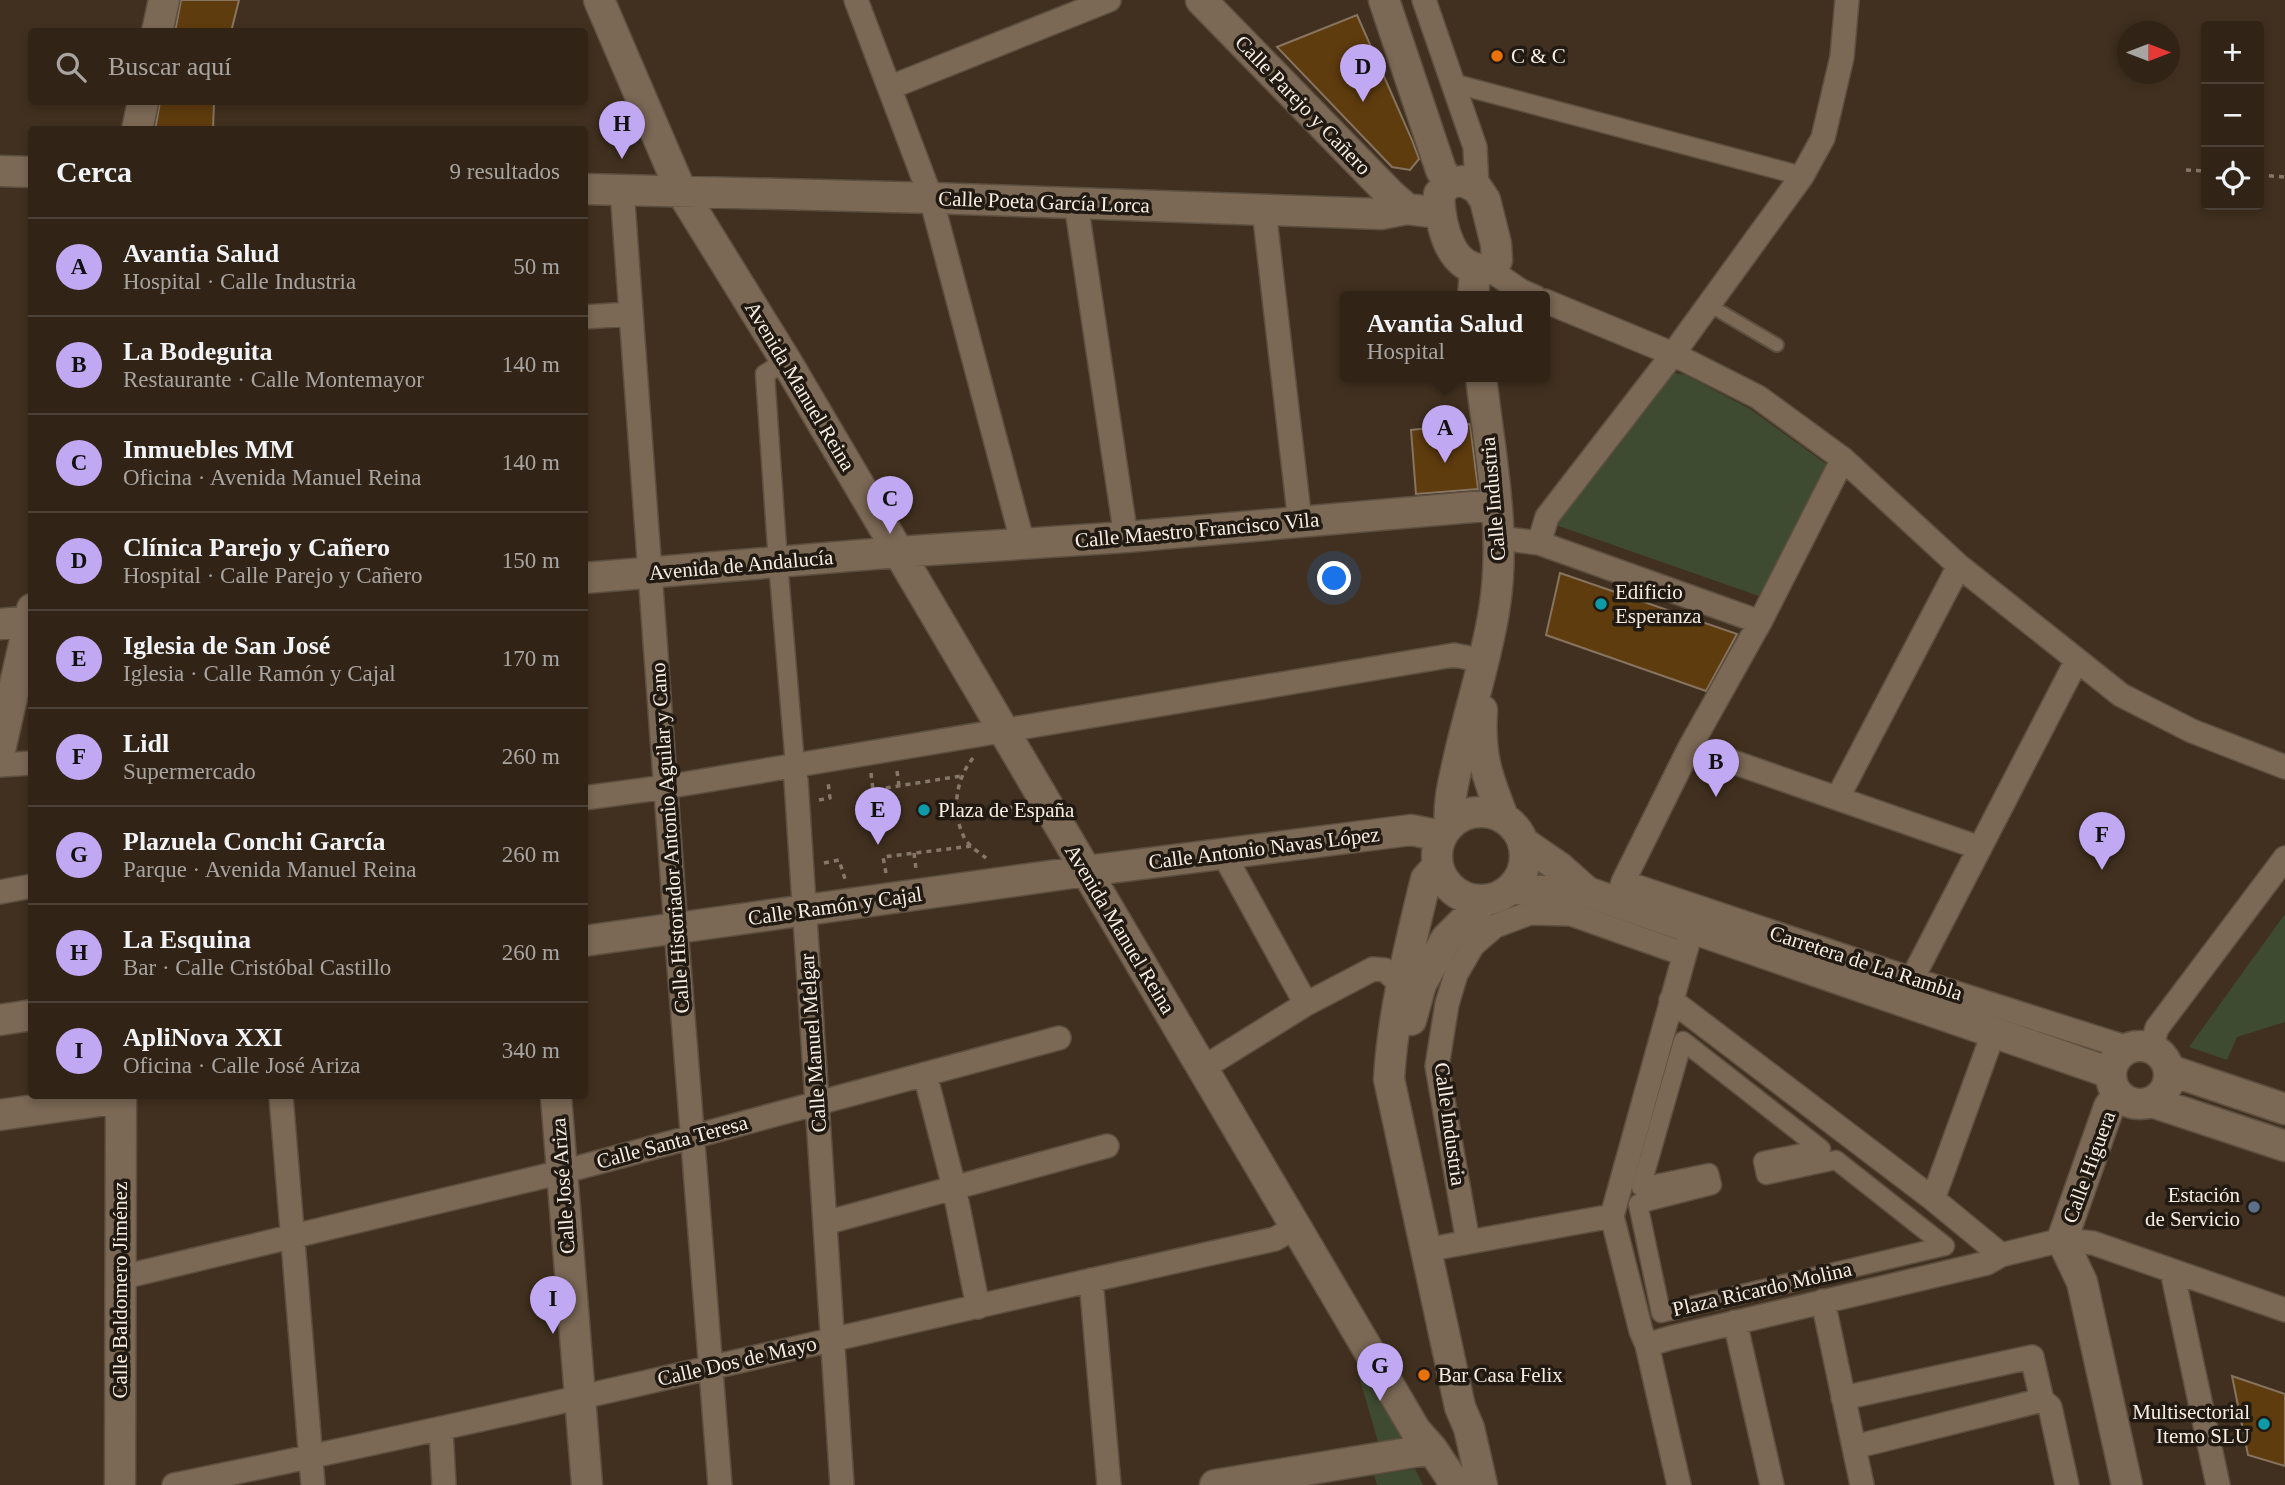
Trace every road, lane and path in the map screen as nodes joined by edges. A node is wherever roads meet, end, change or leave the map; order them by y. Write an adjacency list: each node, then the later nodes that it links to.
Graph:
1 (164, 0): 9 (street)
2 (599, 0): 24 (street, Avenida Manuel Reina)
3 (856, 0): 11 (street)
4 (1109, 0): 11 (street)
5 (1201, 0): 27 (street, Calle Parejo y Cañero)
6 (1384, 0): 21 (street)
7 (1424, 0): 10 (street)
8 (1847, 0): 19 (street)
9 (159, 28)
10 (1452, 83): 19 (street); 21 (street)
11 (891, 87): 25 (street)
12 (142, 105): 13 (street)
13 (138, 126)
14 (2186, 170): 16 (path)
15 (0, 171): 17 (street)
16 (2201, 171)
17 (28, 172)
18 (2264, 175): 20 (path)
19 (1802, 176): 33 (street)
20 (2285, 177)
21 (1463, 185): 29 (street); 30 (street)
22 (588, 189): 23 (street, Calle Poeta García Lorca)
23 (622, 190): 24 (street, Calle Poeta García Lorca); 34 (street, Calle Historiador Antonio Aguilar y Cano)
24 (681, 191): 25 (street, Calle Poeta García Lorca); 38 (street, Avenida Manuel Reina)
25 (931, 198): 26 (street, Calle Poeta García Lorca); 46 (street)
26 (1076, 203): 28 (street, Calle Poeta García Lorca); 43 (street)
27 (1407, 209): 28 (street, Calle Poeta García Lorca); 29 (street, Calle Poeta García Lorca)
28 (1264, 210): 42 (street)
29 (1440, 213): 30 (street)
30 (1479, 279): 31 (street)
31 (1521, 291)
32 (1550, 303): 37 (street)
33 (1709, 305): 36 (lane); 37 (street)
34 (631, 314): 35 (street); 50 (street, Calle Historiador Antonio Aguilar y Cano)
35 (588, 317)
36 (1777, 345)
37 (1673, 354): 40 (street); 45 (street)
38 (786, 362): 47 (street, Avenida Manuel Reina); 48 (street, Calle Manuel Melgar)
39 (1482, 382): 41 (street, Calle Industria)
40 (1843, 459): 49 (street); 53 (street)
41 (1496, 505): 42 (street, Calle Maestro Francisco Vila); 44 (street, Calle Industria)
42 (1300, 522): 43 (street, Calle Maestro Francisco Vila)
43 (1126, 537): 46 (street, Calle Maestro Francisco Vila)
44 (1499, 538): 45 (street); 54 (street, Calle Industria)
45 (1539, 543): 53 (street)
46 (1023, 544): 47 (street, Calle Maestro Francisco Vila)
47 (898, 552): 48 (street, Avenida de Andalucía); 57 (street, Avenida Manuel Reina)
48 (778, 562): 50 (street, Avenida de Andalucía); 62 (street, Calle Manuel Melgar)
49 (1959, 566): 55 (street); 69 (street)
50 (651, 573): 51 (street, Avenida de Andalucía); 67 (street, Calle Historiador Antonio Aguilar y Cano)
51 (588, 578)
52 (23, 619): 56 (street); 59 (street)
53 (1760, 622): 58 (street)
54 (1485, 661): 57 (street); 73 (street, Calle Industria); 74 (street, Calle Industria)
55 (2077, 662): 63 (street); 77 (street)
56 (0, 685)
57 (1001, 729): 62 (street); 65 (path); 70 (street, Avenida Manuel Reina)
58 (1690, 747): 69 (street); 89 (street)
59 (0, 751)
60 (28, 763): 61 (street)
61 (0, 765)
62 (795, 765): 67 (street); 71 (street, Calle Manuel Melgar)
63 (2285, 767)
64 (860, 774): 65 (path)
65 (961, 776): 72 (path)
66 (838, 778): 71 (path)
67 (666, 787): 68 (street); 92 (street, Calle Historiador Antonio Aguilar y Cano)
68 (588, 797)
69 (1838, 797): 77 (street)
70 (1044, 802): 72 (path); 82 (street, Avenida Manuel Reina)
71 (798, 803): 80 (street, Calle Manuel Melgar)
72 (958, 815): 76 (path)
73 (1503, 817): 74 (street); 75 (street)
74 (1446, 830): 78 (street, Calle Antonio Navas López); 81 (street)
75 (1524, 843): 88 (street, Carretera de La Rambla); 90 (street)
76 (972, 846): 83 (path); 84 (path)
77 (1980, 848): 95 (street)
78 (1223, 853): 82 (street, Calle Antonio Navas López); 98 (street)
79 (2285, 858): 103 (street)
80 (802, 866): 85 (path); 91 (street, Calle Manuel Melgar)
81 (1438, 866): 90 (street); 96 (street, Calle Industria)
82 (1086, 871): 84 (street, Calle Ramón y Cajal); 104 (street, Avenida Manuel Reina)
83 (886, 874)
84 (1015, 880): 91 (street, Calle Ramón y Cajal)
85 (846, 881)
86 (28, 888): 87 (street)
87 (0, 892)
88 (1587, 892): 89 (street, Carretera de La Rambla); 90 (street, Carretera de La Rambla)
89 (1620, 892): 94 (street, Carretera de La Rambla); 95 (street, Carretera de La Rambla)
90 (1498, 895): 115 (street, Calle Industria)
91 (804, 911): 92 (street, Calle Ramón y Cajal); 112 (street, Calle Manuel Melgar)
92 (676, 928): 93 (street, Calle Ramón y Cajal); 116 (street, Calle Historiador Antonio Aguilar y Cano)
93 (588, 940)
94 (1688, 941): 97 (street); 101 (street, Carretera de La Rambla); 130 (street, Calle Industria)
95 (1912, 979): 103 (street, Carretera de La Rambla)
96 (1401, 984): 98 (street); 115 (street, Calle Industria)
97 (1671, 1000): 117 (street); 125 (street)
98 (1306, 1004): 104 (street)
99 (28, 1016): 100 (street)
100 (0, 1020)
101 (1993, 1034): 106 (street, Carretera de La Rambla); 124 (street)
102 (1059, 1038): 105 (street, Calle Santa Teresa)
103 (2149, 1055): 106 (street); 111 (street); 113 (street, Carretera de La Rambla)
104 (1203, 1068): 127 (street, Avenida Manuel Reina)
105 (925, 1074): 112 (street, Calle Santa Teresa); 123 (street)
106 (2114, 1084): 111 (street); 129 (street, Calle Higuera)
107 (108, 1099): 114 (street)
108 (121, 1099): 135 (street, Calle Baldomero Jiménez)
109 (281, 1099): 128 (street)
110 (556, 1099): 121 (street, Calle José Ariza)
111 (2152, 1102): 119 (street)
112 (816, 1104): 116 (street, Calle Santa Teresa); 126 (street, Calle Manuel Melgar)
113 (2285, 1109)
114 (0, 1115)
115 (1402, 1135): 132 (street, Calle Industria)
116 (694, 1137): 121 (street, Calle Santa Teresa); 143 (street, Calle Historiador Antonio Aguilar y Cano)
117 (1845, 1144): 120 (lane); 124 (street)
118 (1107, 1146): 123 (street)
119 (2285, 1146)
120 (1768, 1168)
121 (562, 1172): 128 (street, Calle Santa Teresa); 144 (street, Calle José Ariza)
122 (1706, 1181): 125 (lane)
123 (954, 1187): 126 (street); 138 (street)
124 (1933, 1199): 133 (street)
125 (1614, 1208): 130 (street); 142 (street)
126 (825, 1223): 141 (street, Calle Manuel Melgar)
127 (1296, 1227): 136 (street, Calle Dos de Mayo); 150 (street, Avenida Manuel Reina)
128 (292, 1238): 135 (street, Calle Santa Teresa); 151 (street)
129 (2062, 1240): 133 (street, Plaza Ricardo Molina); 134 (street); 167 (street)
130 (1468, 1242): 132 (street)
131 (1945, 1246): 131 (street, Plaza Ricardo Molina)
132 (1425, 1250): 147 (street, Calle Industria)
133 (2001, 1255): 137 (street, Plaza Ricardo Molina)
134 (2172, 1271): 139 (street); 168 (street)
135 (119, 1278): 152 (street, Calle Baldomero Jiménez)
136 (1091, 1280): 138 (street, Calle Dos de Mayo); 159 (street)
137 (1823, 1301): 140 (street, Plaza Ricardo Molina); 145 (street)
138 (978, 1307): 141 (street, Calle Dos de Mayo)
139 (2285, 1310)
140 (1735, 1322): 142 (street, Plaza Ricardo Molina); 164 (street)
141 (832, 1338): 143 (street, Calle Dos de Mayo); 158 (street, Calle Manuel Melgar)
142 (1647, 1345): 163 (street)
143 (711, 1367): 144 (street, Calle Dos de Mayo); 157 (street, Calle Historiador Antonio Aguilar y Cano)
144 (580, 1398): 148 (street, Calle Dos de Mayo); 156 (street, Calle José Ariza)
145 (1843, 1398): 146 (street); 149 (street)
146 (2042, 1400): 149 (street); 166 (street)
147 (1460, 1407): 150 (street); 162 (street, Calle Industria)
148 (441, 1430): 151 (street, Calle Dos de Mayo); 155 (street)
149 (1854, 1447): 165 (street)
150 (1432, 1448): 160 (street); 161 (street, Avenida Manuel Reina)
151 (310, 1457): 153 (street, Calle Dos de Mayo); 154 (street)
152 (120, 1485)
153 (174, 1485)
154 (313, 1485)
155 (444, 1485)
156 (587, 1485)
157 (720, 1485)
158 (842, 1485)
159 (1109, 1485)
160 (1215, 1485)
161 (1457, 1485)
162 (1482, 1485)
163 (1679, 1485)
164 (1772, 1485)
165 (1862, 1485)
166 (2067, 1485)
167 (2127, 1485)
168 (2218, 1485)

